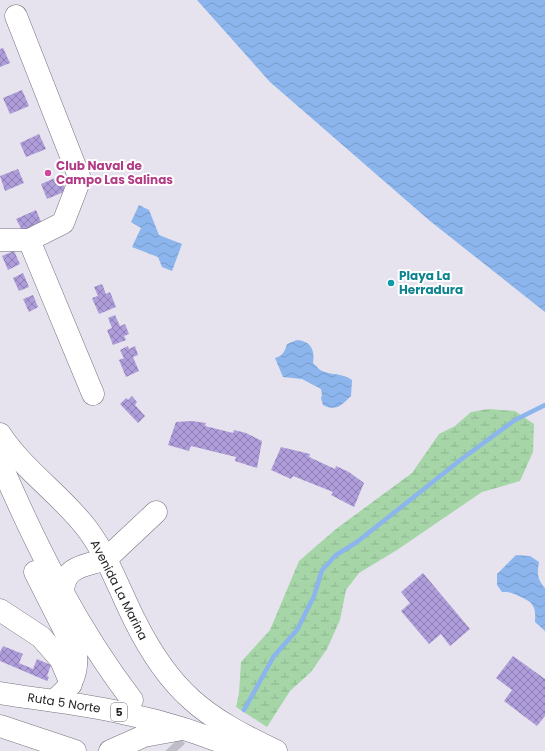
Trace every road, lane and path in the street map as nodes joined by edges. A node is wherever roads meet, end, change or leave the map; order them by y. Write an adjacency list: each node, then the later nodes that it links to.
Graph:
1 (16, 16): 3 (main road)
2 (0, 240): 3 (main road)
3 (29, 240): 4 (main road)
4 (93, 394)
5 (0, 434): 9 (main road, Avenida La Marina)
6 (0, 462): 10 (main road)
7 (0, 488): 12 (main road)
8 (156, 512): 9 (main road)
9 (106, 558): 10 (main road); 22 (main road, Avenida La Marina)
10 (63, 592): 14 (main road)
11 (0, 610): 12 (main road)
12 (71, 684): 15 (main road)
13 (0, 693): 15 (main road, Ruta 5 Norte / 5)
14 (132, 700)
15 (53, 701): 17 (main road, Ruta 5 Norte / 5)
16 (10, 729): 18 (main road); 19 (main road)
17 (182, 729): 20 (main road); 21 (main road, Ruta 5 Norte / 5)
18 (34, 751)
19 (75, 751)
20 (110, 751)
21 (243, 751)
22 (276, 751)

